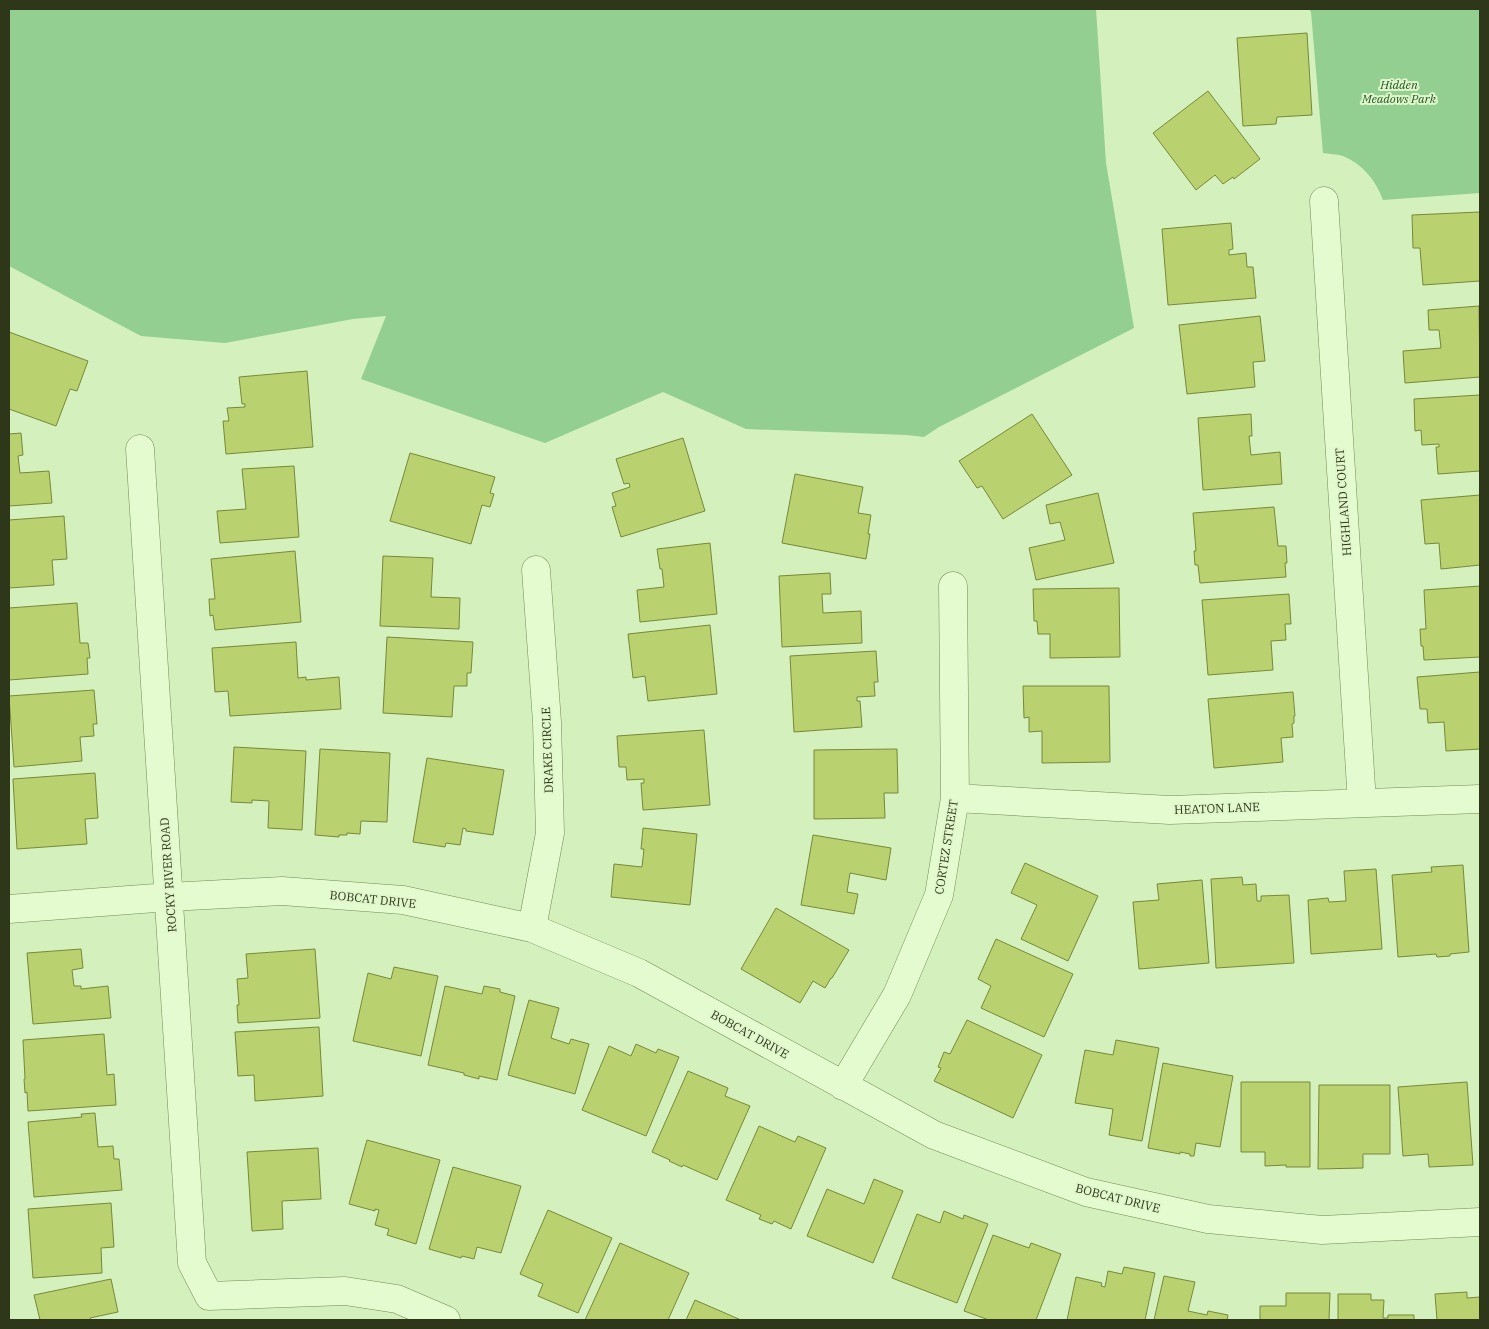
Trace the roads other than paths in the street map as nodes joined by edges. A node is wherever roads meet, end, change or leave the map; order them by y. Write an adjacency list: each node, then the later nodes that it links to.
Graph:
1 (1324, 201): 7 (street, HIGHLAND COURT)
2 (140, 449): 8 (street, ROCKY RIVER ROAD)
3 (536, 570): 10 (street, DRAKE CIRCLE)
4 (953, 586): 5 (street, CORTEZ STREET)
5 (955, 798): 7 (street, HEATON LANE); 11 (street, CORTEZ STREET)
6 (1480, 799): 7 (street, HEATON LANE)
7 (1362, 803)
8 (169, 897): 9 (street, BOBCAT DRIVE); 10 (street, BOBCAT DRIVE); 13 (street, ROCKY RIVER ROAD)
9 (9, 909)
10 (532, 928): 11 (street, BOBCAT DRIVE)
11 (843, 1086): 12 (street, BOBCAT DRIVE)
12 (1480, 1222)
13 (446, 1320)

